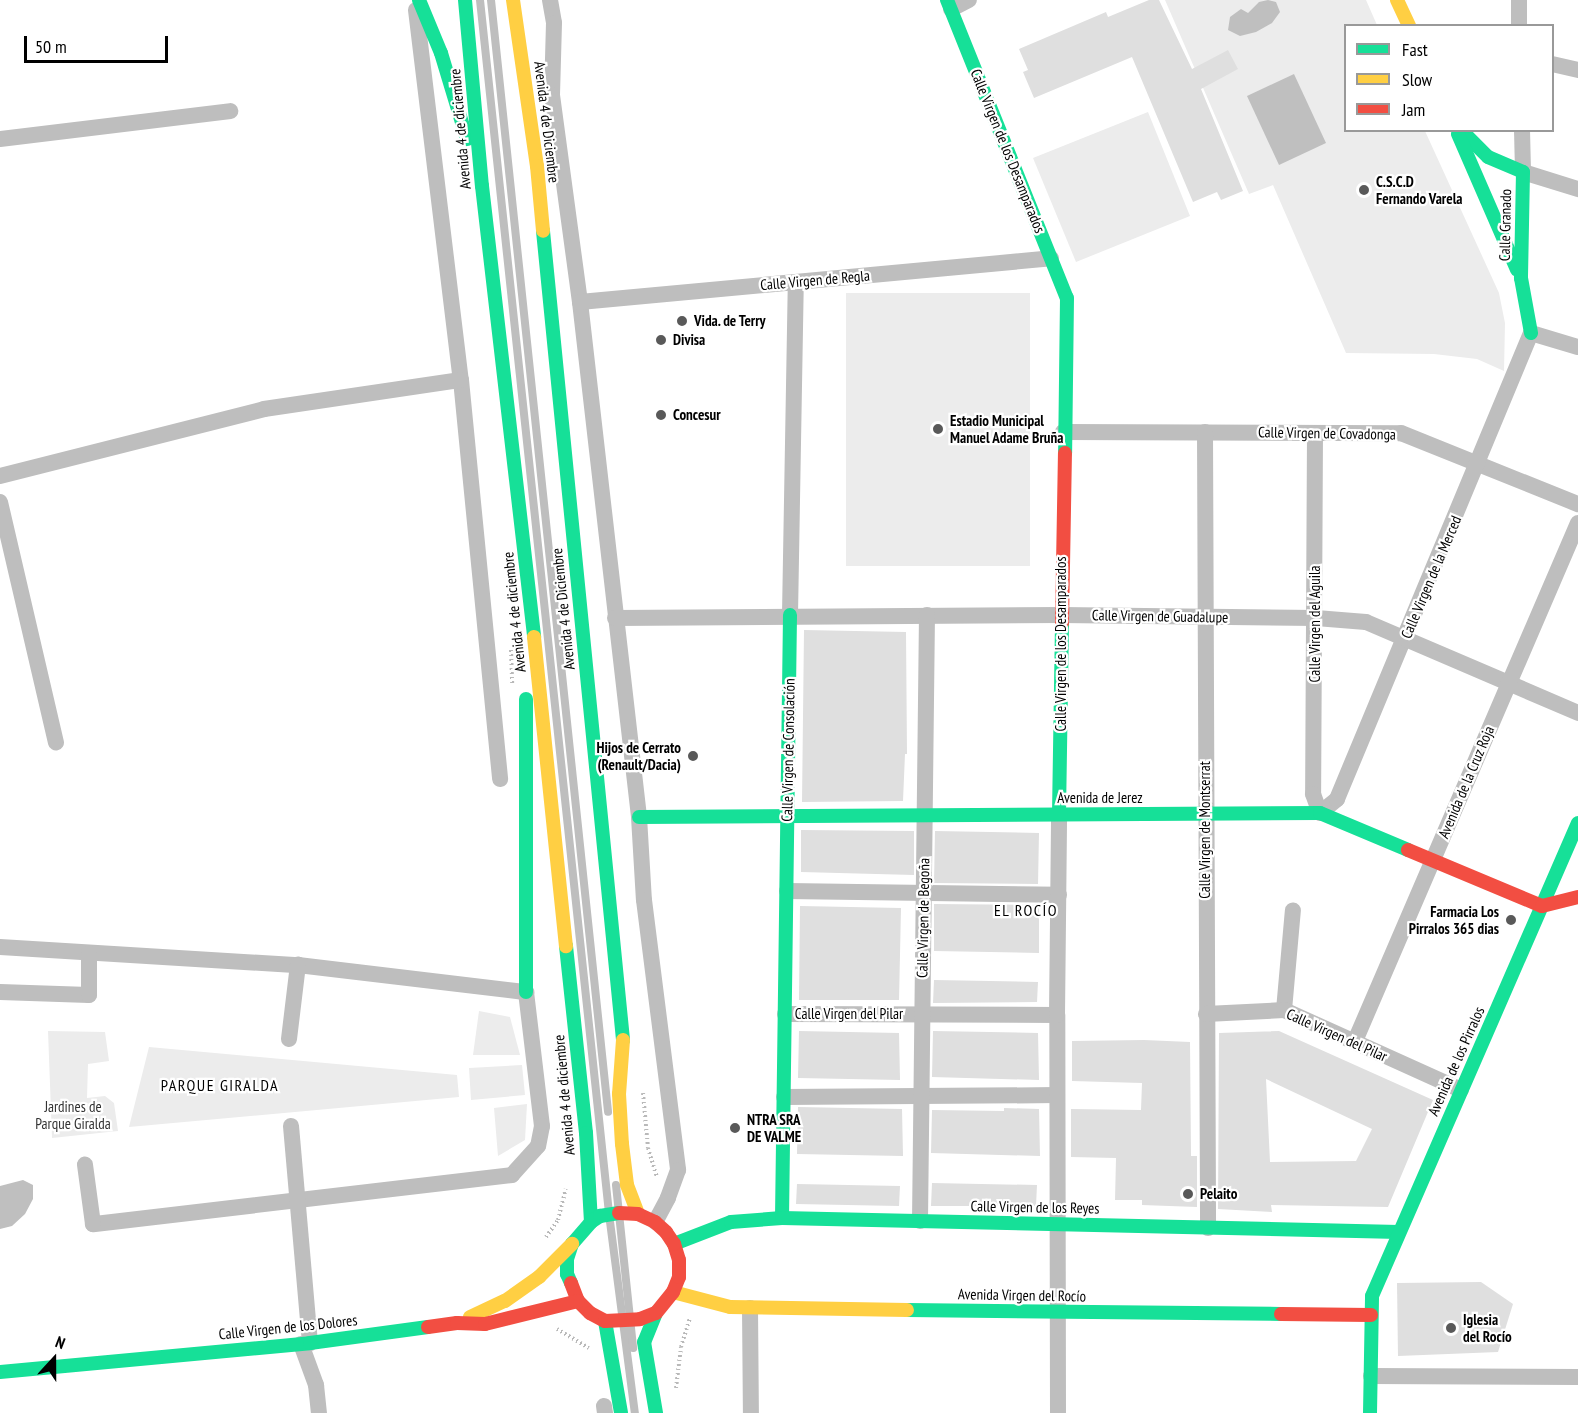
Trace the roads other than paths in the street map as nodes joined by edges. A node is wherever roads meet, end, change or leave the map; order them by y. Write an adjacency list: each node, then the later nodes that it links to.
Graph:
1 (414, 0): 32 (street)
2 (419, 0): 24 (street)
3 (465, 0): 24 (street, Avenida 4 de diciembre)
4 (480, 0): 86 (lane)
5 (491, 0): 86 (lane)
6 (513, 0): 87 (street, Avenida 4 de Diciembre)
7 (550, 0): 29 (street)
8 (969, 0): 11 (street)
9 (1397, 0): 12 (street)
10 (1519, 0): 13 (street)
11 (949, 4): 26 (street, Calle Virgen de los Desamparados)
12 (1408, 24)
13 (1519, 24)
14 (1554, 64): 15 (street)
15 (1578, 70)
16 (230, 111): 20 (street)
17 (1457, 132): 23 (street, Calle Granado)
18 (1463, 132): 21 (street)
19 (1522, 132): 22 (street)
20 (0, 140)
21 (1499, 163): 22 (street); 23 (street)
22 (1523, 172): 25 (street); 27 (street, Calle Granado)
23 (1478, 183): 27 (street, Calle Granado)
24 (482, 189): 41 (street, Avenida 4 de diciembre)
25 (1578, 189)
26 (1051, 258): 28 (street, Calle Virgen de Regla); 33 (street, Calle Virgen de los Desamparados)
27 (1521, 278): 30 (street, Calle Granado)
28 (796, 282): 29 (street, Calle Virgen de Regla); 42 (street, Calle Virgen de Consolación)
29 (580, 302): 46 (street)
30 (1531, 333): 31 (street); 36 (street, Calle Virgen de la Merced)
31 (1578, 347)
32 (461, 380): 37 (street); 52 (street)
33 (1063, 432): 34 (street, Calle Virgen de Covadonga); 44 (street, Calle Virgen de los Desamparados)
34 (1205, 432): 35 (street, Calle Virgen de Covadonga); 45 (street, Calle Virgen de Montserrat)
35 (1315, 433): 36 (street, Calle Virgen de Covadonga); 47 (street, Calle Virgen del Aguila)
36 (1478, 464): 39 (street, Calle Virgen de Covadonga); 48 (street, Calle Virgen de la Merced)
37 (0, 476)
38 (0, 502): 51 (street)
39 (1578, 504)
40 (1578, 523): 49 (street, Avenida de la Cruz Roja)
41 (526, 561): 71 (street); 90 (street, Avenida 4 de diciembre)
42 (790, 615): 43 (street, Calle Virgen de Guadalupe); 46 (street, Calle Virgen de Guadalupe); 57 (street, Calle Virgen de Consolación)
43 (927, 615): 44 (street, Calle Virgen de Guadalupe); 56 (street, Calle Virgen de Begoña)
44 (1061, 615): 45 (street, Calle Virgen de Guadalupe); 54 (street, Calle Virgen de los Desamparados)
45 (1206, 617): 47 (street, Calle Virgen de Guadalupe); 55 (street, Calle Virgen de Montserrat)
46 (615, 618): 58 (street)
47 (1316, 618): 48 (street, Calle Virgen de Guadalupe); 53 (street, Calle Virgen del Aguila)
48 (1406, 639): 49 (street, Calle Virgen de Guadalupe); 53 (street, Calle Virgen de la Merced)
49 (1509, 683): 50 (street, Calle Virgen de Guadalupe); 60 (street, Avenida de la Cruz Roja)
50 (1578, 713)
51 (56, 743)
52 (500, 778)
53 (1320, 813): 55 (street, Avenida de Jerez); 60 (street, Avenida de Jerez)
54 (1059, 814): 55 (street, Avenida de Jerez); 56 (street, Avenida de Jerez); 63 (street, Calle Virgen de los Desamparados)
55 (1205, 814): 75 (street, Calle Virgen de Montserrat)
56 (924, 815): 57 (street, Avenida de Jerez); 62 (street, Calle Virgen de Begoña)
57 (788, 816): 58 (street, Avenida de Jerez); 61 (street, Calle Virgen de Consolación)
58 (639, 817): 91 (street)
59 (1578, 823): 65 (street, Avenida de los Pirralos)
60 (1433, 860): 65 (street, Avenida de Jerez); 78 (street, Avenida de la Cruz Roja)
61 (787, 891): 62 (street); 73 (street, Calle Virgen de Consolación)
62 (923, 895): 63 (street); 74 (street, Calle Virgen de Begoña)
63 (1059, 896): 76 (street, Calle Virgen de los Desamparados)
64 (1578, 897): 65 (street)
65 (1542, 906): 79 (street, Avenida de los Pirralos)
66 (1293, 910): 72 (street)
67 (0, 947): 68 (street)
68 (89, 952): 69 (street); 70 (street)
69 (298, 965): 71 (street); 77 (street)
70 (0, 992)
71 (526, 992): 85 (street)
72 (1284, 1010): 75 (street, Calle Virgen del Pilar); 78 (street, Calle Virgen del Pilar)
73 (785, 1014): 74 (street, Calle Virgen del Pilar); 82 (street, Calle Virgen de Consolación)
74 (922, 1014): 76 (street, Calle Virgen del Pilar); 80 (street, Calle Virgen de Begoña)
75 (1206, 1014): 93 (street, Calle Virgen de Montserrat)
76 (1057, 1015): 81 (street, Calle Virgen de los Desamparados)
77 (289, 1039)
78 (1355, 1041): 79 (street, Calle Virgen del Pilar)
79 (1461, 1090): 94 (street, Avenida de los Pirralos)
80 (921, 1094): 81 (street); 82 (street); 89 (street, Calle Virgen de Begoña)
81 (1057, 1095): 92 (street, Calle Virgen de los Desamparados)
82 (784, 1097): 88 (street, Calle Virgen de Consolación)
83 (291, 1126): 85 (street)
84 (85, 1165): 85 (street)
85 (298, 1202): 106 (street)
86 (614, 1213): 87 (street); 90 (street); 103 (lane)
87 (638, 1214): 91 (street)
88 (783, 1218): 89 (street, Calle Virgen de los Reyes); 96 (street, Calle Virgen de los Reyes)
89 (920, 1221): 92 (street, Calle Virgen de los Reyes)
90 (591, 1222): 95 (street)
91 (655, 1222): 96 (street)
92 (1057, 1224): 93 (street, Calle Virgen de los Reyes); 100 (street, Calle Virgen de los Desamparados)
93 (1208, 1228): 94 (street, Calle Virgen de los Reyes)
94 (1399, 1232): 102 (street, Avenida de los Pirralos)
95 (572, 1244): 98 (street); 105 (street)
96 (674, 1244): 97 (street)
97 (674, 1292): 99 (street, Avenida Virgen del Rocío); 101 (street)
98 (578, 1301): 104 (street); 105 (street, Calle Virgen de los Dolores)
99 (750, 1308): 100 (street, Avenida Virgen del Rocío); 114 (street)
100 (1059, 1312): 102 (street, Avenida Virgen del Rocío); 115 (street, Calle Virgen de los Desamparados)
101 (656, 1313): 103 (street); 113 (street)
102 (1371, 1315): 108 (street, Avenida de los Pirralos)
103 (627, 1320): 104 (street); 112 (lane)
104 (605, 1321): 111 (street)
105 (457, 1323): 106 (street, Calle Virgen de los Dolores)
106 (306, 1343): 107 (street, Calle Virgen de los Dolores); 110 (street)
107 (0, 1372)
108 (1371, 1376): 109 (street); 116 (street, Avenida de los Pirralos)
109 (1578, 1377)
110 (319, 1413)
111 (621, 1413)
112 (637, 1413)
113 (656, 1413)
114 (751, 1413)
115 (1058, 1413)
116 (1370, 1413)

